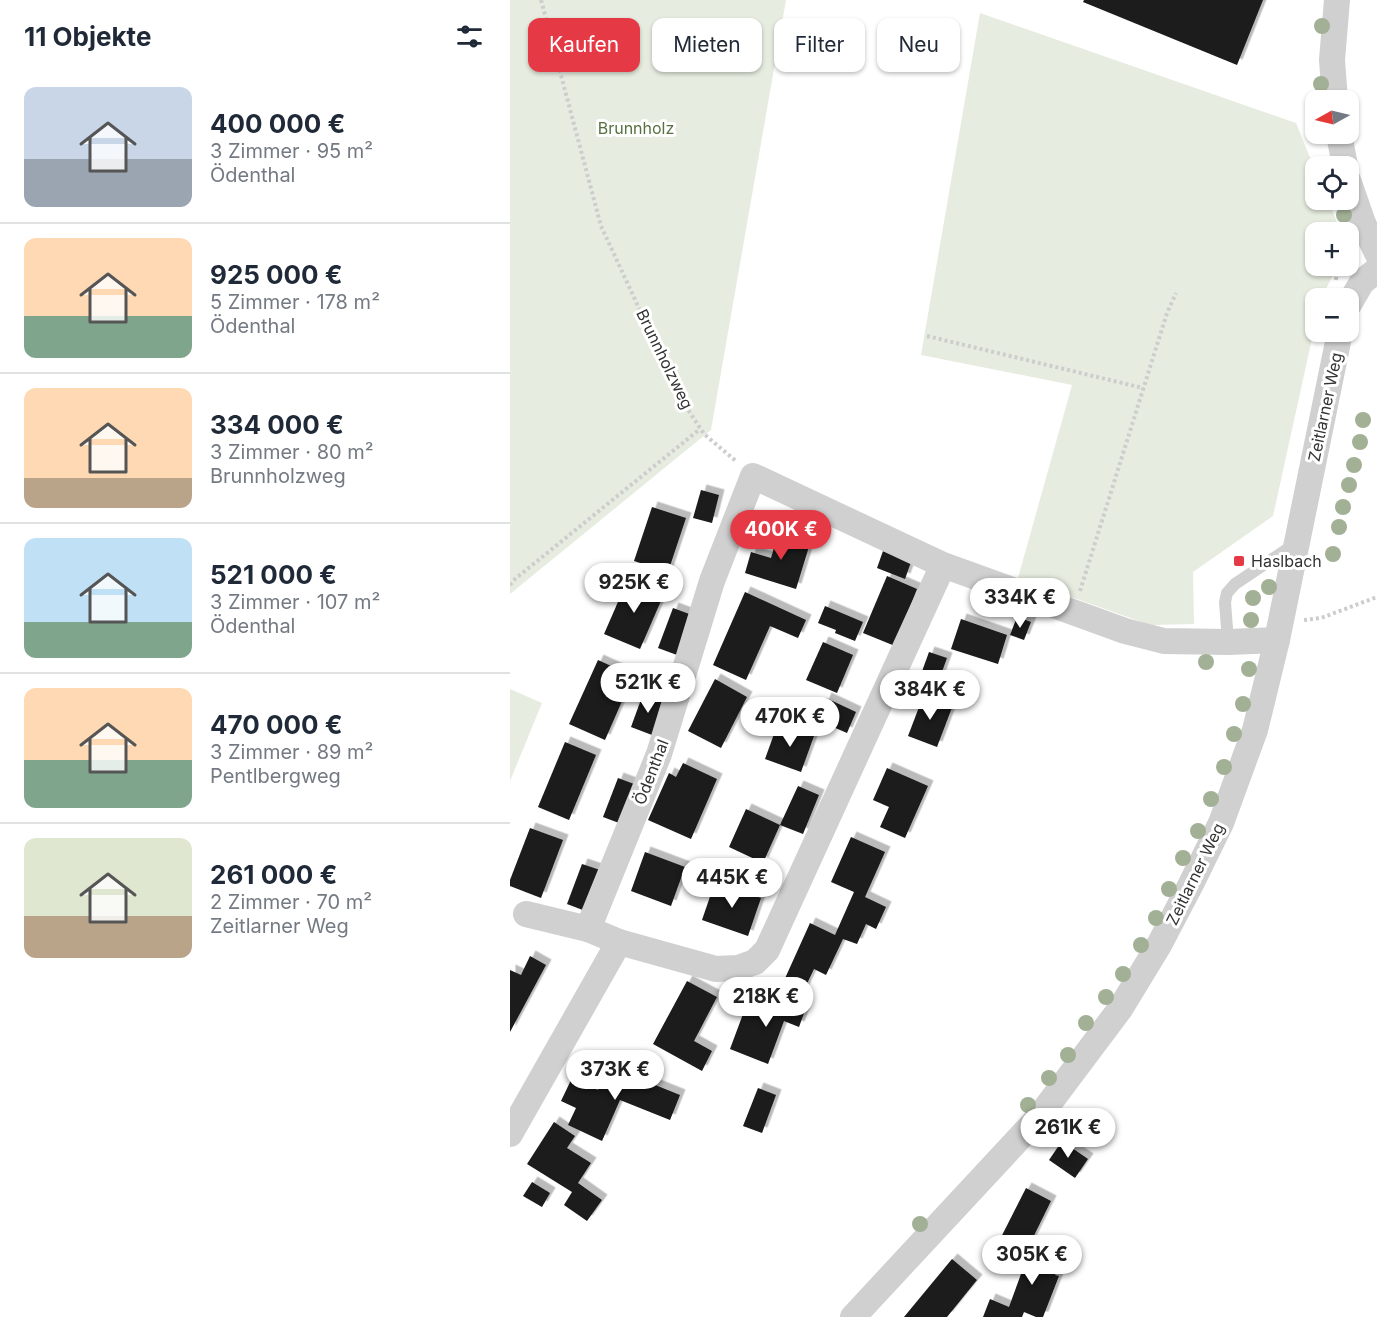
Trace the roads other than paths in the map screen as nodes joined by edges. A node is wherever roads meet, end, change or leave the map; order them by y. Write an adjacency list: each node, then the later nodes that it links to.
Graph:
1 (1337, 0): 2 (street)
2 (1334, 90)
3 (1358, 210): 4 (street)
4 (1377, 253)
5 (1377, 270): 6 (street)
6 (1358, 288)
7 (1338, 342): 8 (street, Zeitlarner Weg)
8 (1297, 543): 10 (street, Zeitlarner Weg); 11 (lane)
9 (943, 565): 11 (street); 13 (street, Ödenthal); 14 (street)
10 (1277, 640): 11 (street); 16 (street, Zeitlarner Weg)
11 (1228, 642)
12 (526, 914): 13 (street)
13 (588, 929): 14 (street)
14 (619, 942): 15 (street)
15 (510, 1134)
16 (853, 1317)

